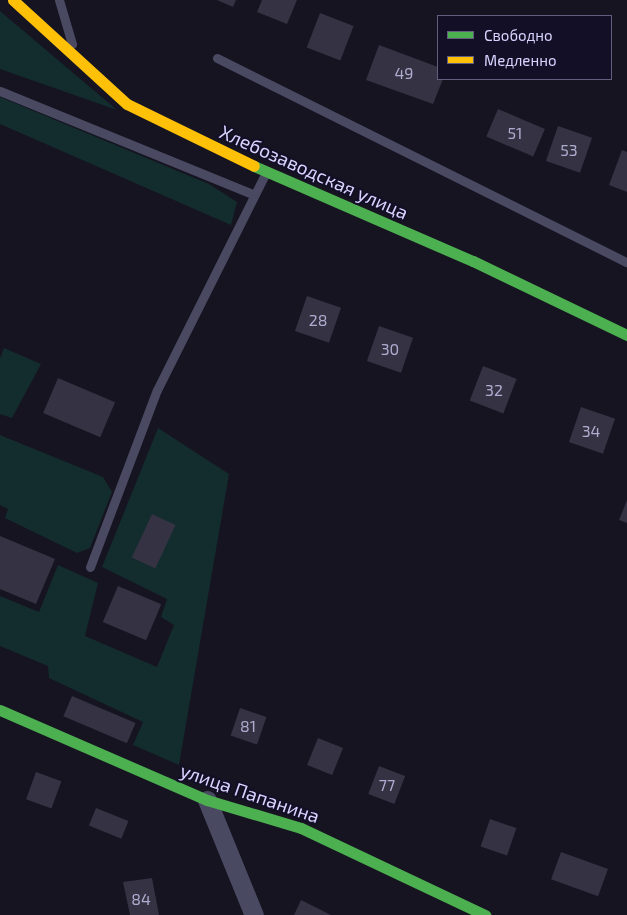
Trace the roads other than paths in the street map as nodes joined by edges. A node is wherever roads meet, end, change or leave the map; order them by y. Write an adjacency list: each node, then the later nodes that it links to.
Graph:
1 (13, 0): 4 (street, Хлебозаводская улица)
2 (59, 0): 4 (lane)
3 (217, 58): 8 (lane)
4 (78, 63): 6 (street, Хлебозаводская улица)
5 (0, 91): 7 (lane)
6 (268, 170): 7 (lane); 9 (street, Хлебозаводская улица)
7 (252, 194): 10 (lane)
8 (627, 262)
9 (627, 335)
10 (90, 567)
11 (0, 710): 12 (street, улица Папанина)
12 (207, 800): 13 (street); 14 (street, улица Папанина)
13 (254, 915)
14 (485, 915)

